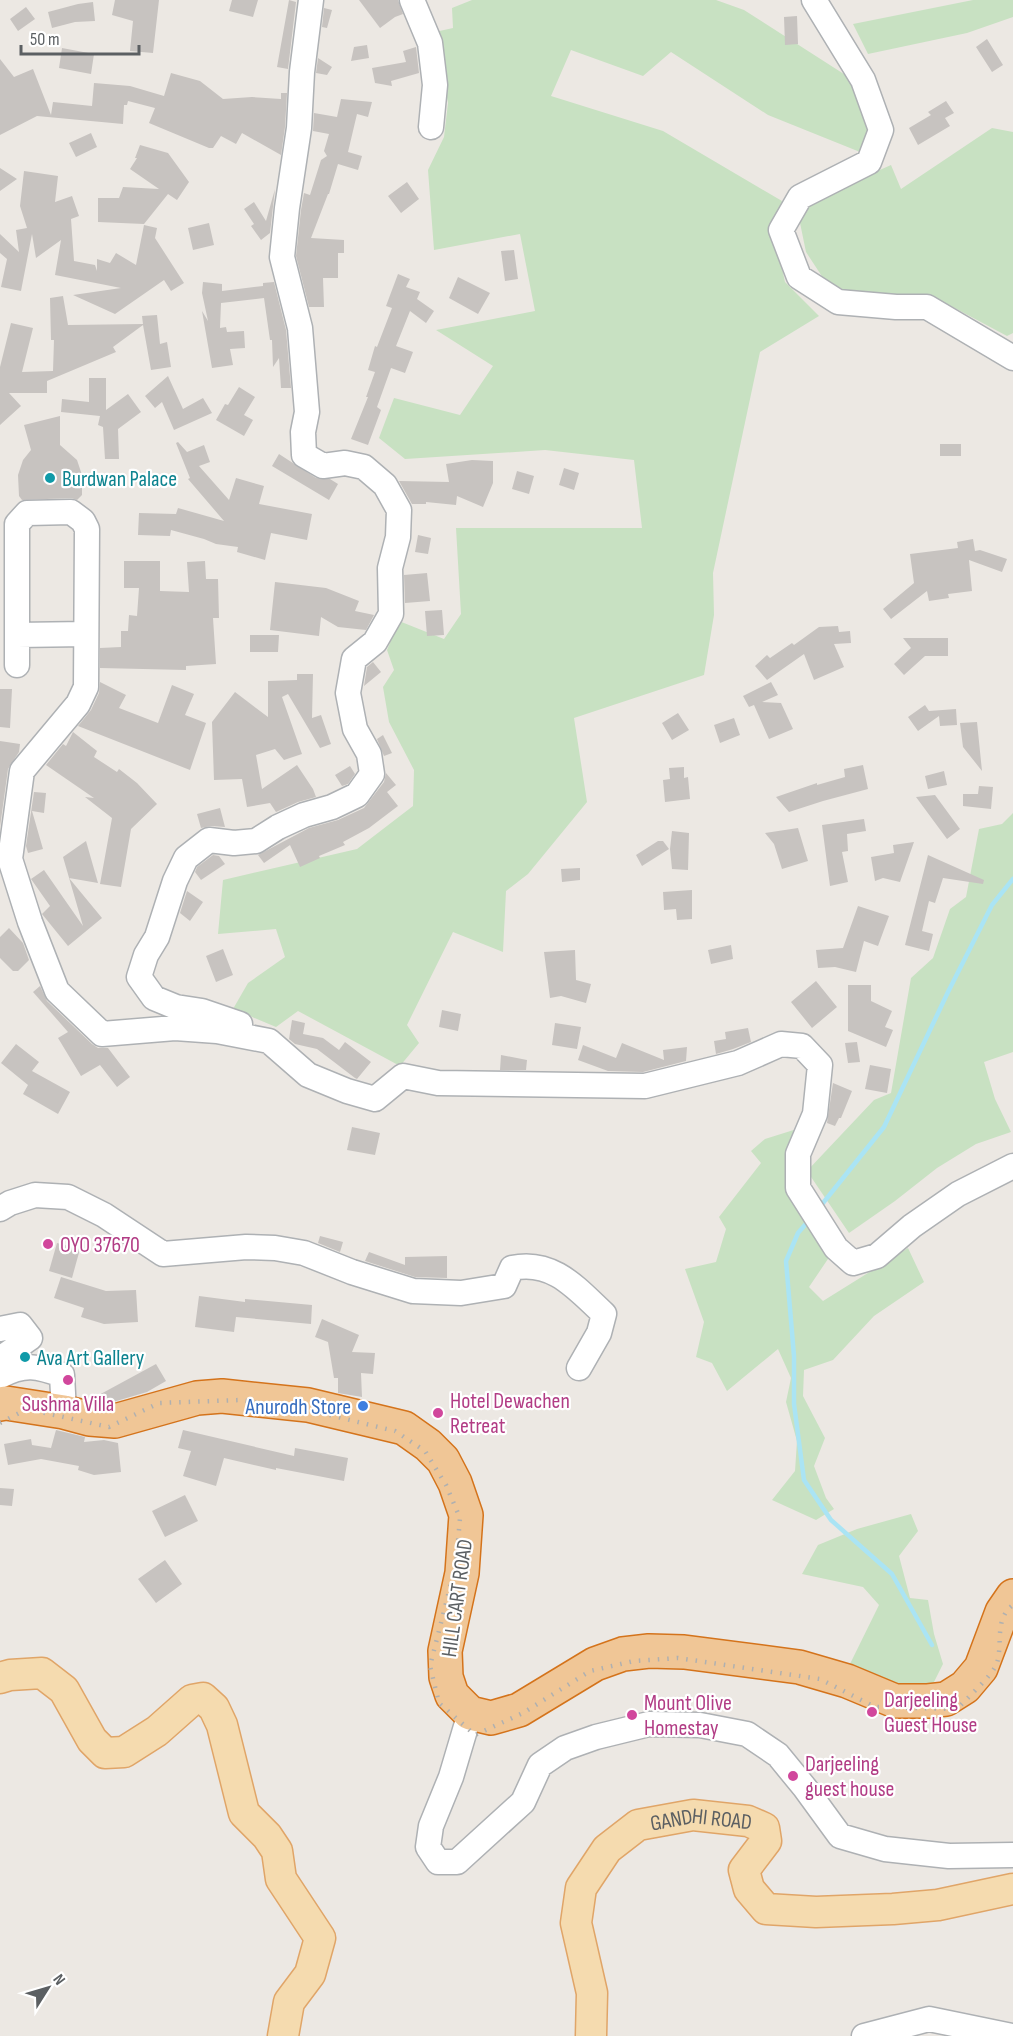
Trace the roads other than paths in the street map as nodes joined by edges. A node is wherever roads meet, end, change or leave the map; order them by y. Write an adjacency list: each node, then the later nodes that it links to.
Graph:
1 (311, 0): 9 (street)
2 (412, 0): 4 (street)
3 (814, 0): 5 (street)
4 (431, 127)
5 (1013, 358)
6 (87, 634): 7 (street); 7 (street); 9 (street)
7 (17, 635): 8 (street)
8 (16, 665)
9 (375, 1099): 10 (street)
10 (1013, 1166)
11 (0, 1209): 14 (street)
12 (0, 1329): 13 (street)
13 (0, 1359)
14 (579, 1368)
15 (0, 1376): 17 (street)
16 (0, 1404): 17 (highway, HILL CART ROAD)
17 (64, 1412): 20 (highway, HILL CART ROAD)
18 (1013, 1596): 20 (highway)
19 (0, 1678): 23 (main road)
20 (470, 1713): 21 (street)
21 (1013, 1856)
22 (1013, 1889): 24 (main road, GANDHI ROAD)
23 (283, 2036)
24 (591, 2036)
25 (864, 2036): 26 (street)
26 (1012, 2036)

